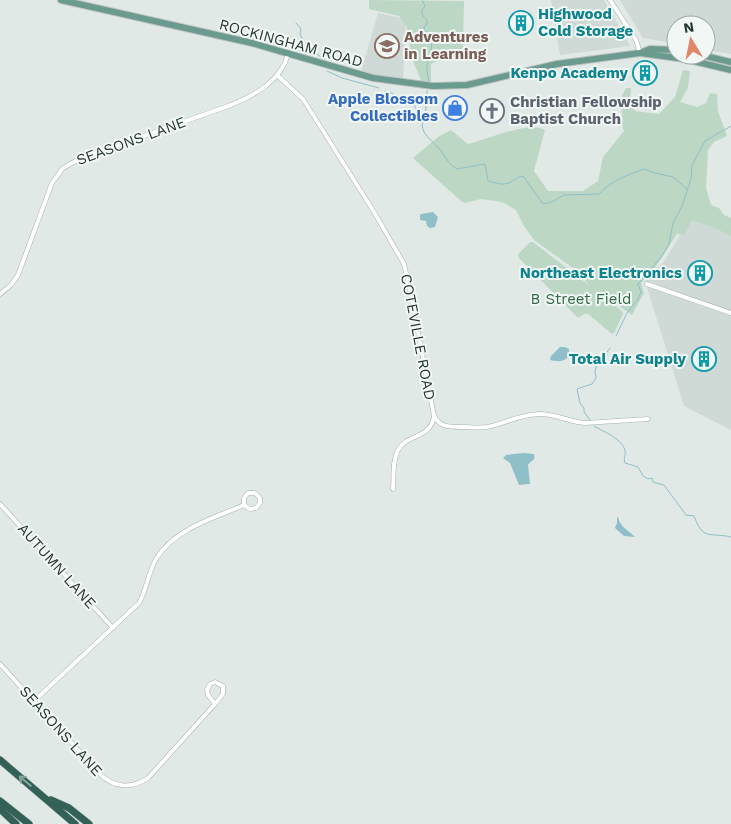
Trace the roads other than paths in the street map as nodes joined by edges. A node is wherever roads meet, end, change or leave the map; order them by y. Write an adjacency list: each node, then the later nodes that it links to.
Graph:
1 (61, 0): 5 (main road, ROCKINGHAM ROAD)
2 (610, 0): 4 (street)
3 (666, 50): 4 (main road)
4 (640, 53): 5 (main road, ROCKINGHAM ROAD); 8 (main road)
5 (288, 54): 9 (street, SEASONS LANE)
6 (716, 58): 7 (main road)
7 (731, 62)
8 (731, 70)
9 (278, 76): 11 (street, SEASONS LANE); 13 (street, COTEVILLE ROAD)
10 (647, 284): 12 (street)
11 (0, 294)
12 (731, 313)
13 (434, 416): 15 (street, COTEVILLE ROAD); 16 (street)
14 (648, 419): 15 (street)
15 (444, 426): 16 (street)
16 (429, 429): 17 (street)
17 (393, 489)
18 (0, 504): 20 (street, AUTUMN LANE)
19 (244, 505): 19 (street); 20 (street)
20 (113, 628): 22 (street)
21 (0, 664): 22 (street, SEASONS LANE)
22 (34, 701): 23 (street, SEASONS LANE)
23 (215, 704): 23 (street, SEASONS LANE)
24 (0, 760): 25 (highway, one-way to 24)
25 (44, 797): 30 (highway); 31 (highway)
26 (0, 800): 29 (highway)
27 (0, 809): 28 (highway)
28 (16, 824)
29 (29, 824)
30 (76, 824)
31 (89, 824)

